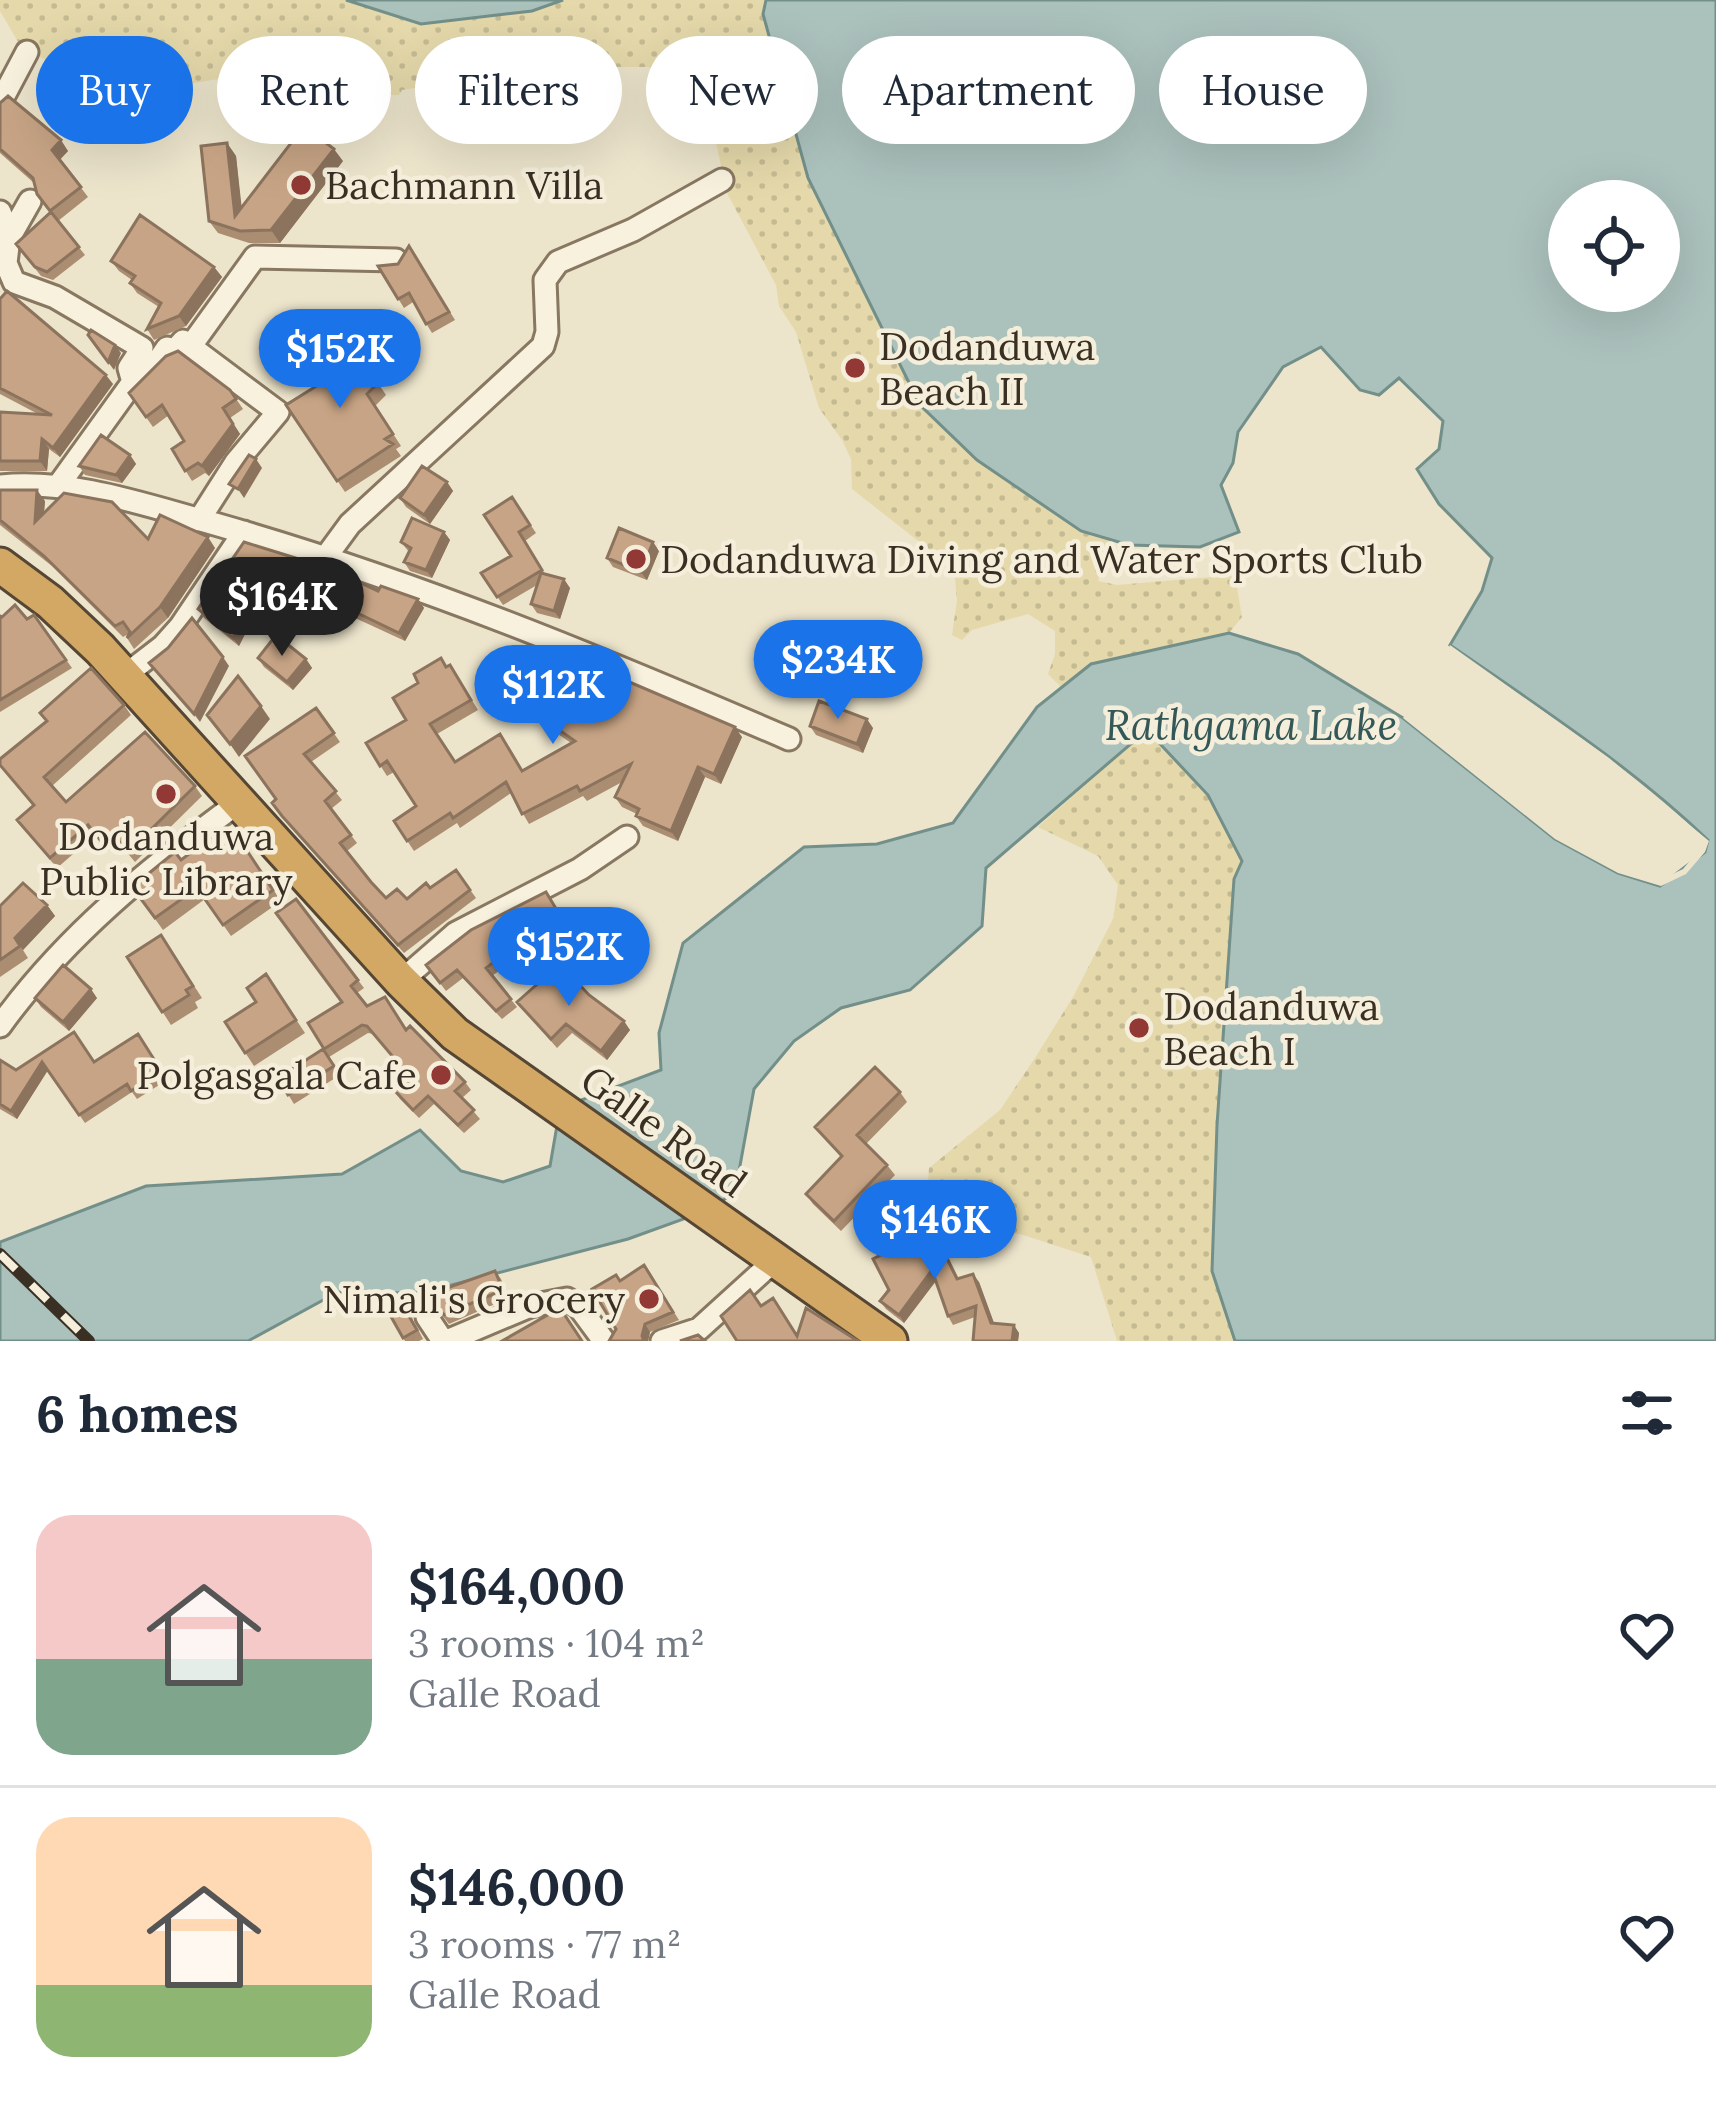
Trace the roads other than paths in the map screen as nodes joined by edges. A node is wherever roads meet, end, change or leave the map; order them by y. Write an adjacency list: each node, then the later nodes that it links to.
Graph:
1 (27, 52): 2 (street)
2 (0, 103)
3 (722, 180): 14 (street)
4 (30, 201): 6 (street)
5 (0, 212): 6 (street)
6 (9, 238): 9 (street)
7 (396, 260): 8 (street)
8 (190, 347): 9 (street); 12 (street)
9 (133, 382): 11 (street)
10 (0, 486): 11 (street)
11 (58, 486): 12 (street)
12 (199, 520): 13 (street)
13 (244, 532): 14 (street); 16 (street)
14 (326, 558): 17 (street)
15 (0, 565): 16 (highway, Galle Road)
16 (124, 676): 18 (highway, Galle Road)
17 (789, 739)
18 (238, 803): 20 (highway, Galle Road); 21 (street)
19 (627, 837): 20 (street)
20 (401, 981): 22 (highway, Galle Road)
21 (0, 1026)
22 (773, 1261): 24 (street); 29 (highway, Galle Road)
23 (427, 1316): 25 (street)
24 (699, 1330): 27 (street); 28 (street)
25 (445, 1341): 26 (street)
26 (604, 1341)
27 (662, 1341)
28 (721, 1341)
29 (890, 1341)

